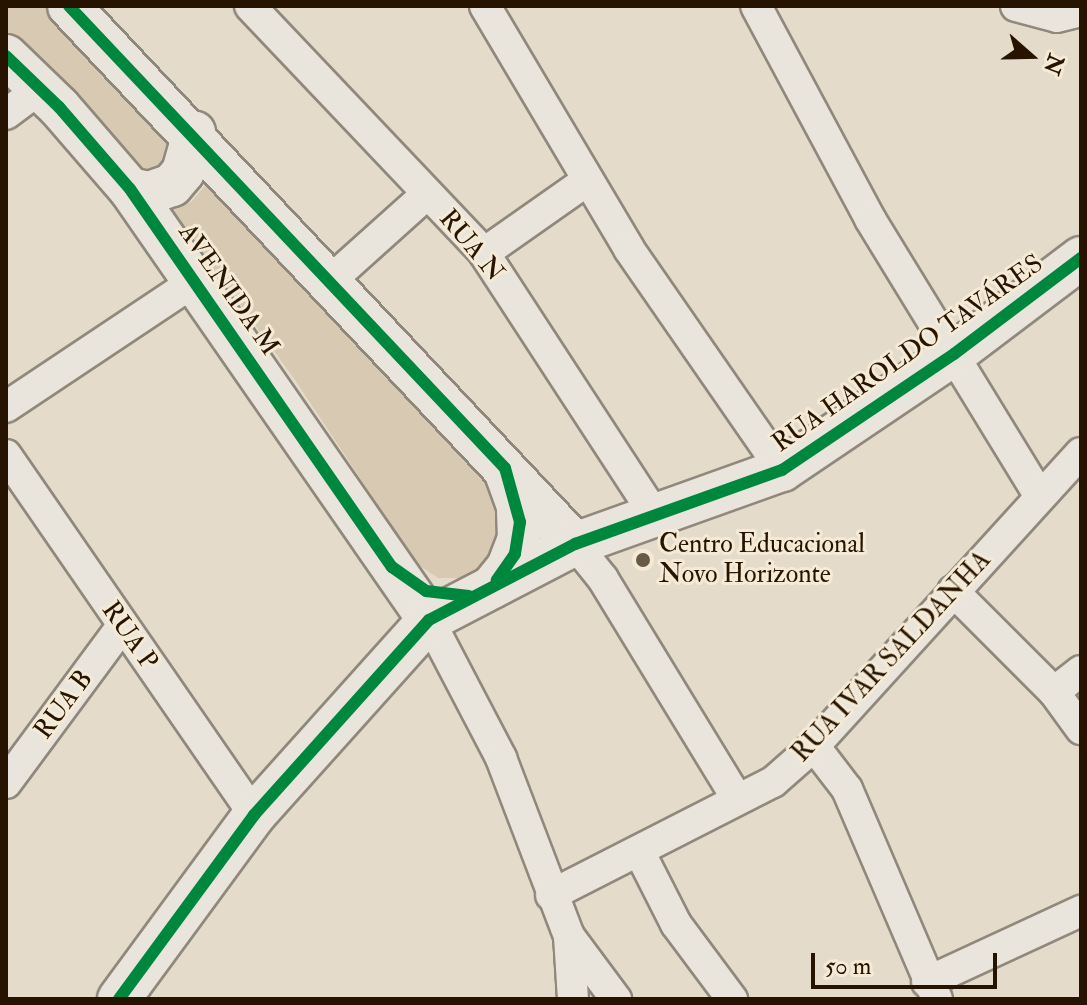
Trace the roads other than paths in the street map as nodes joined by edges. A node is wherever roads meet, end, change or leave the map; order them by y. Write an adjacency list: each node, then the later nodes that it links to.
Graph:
1 (69, 6): 10 (street)
2 (250, 6): 13 (street, RUA N)
3 (485, 6): 11 (street)
4 (756, 6): 18 (street)
5 (1016, 6): 6 (street)
6 (1081, 11)
7 (6, 56): 8 (street, AVENIDA M)
8 (41, 88): 9 (street); 12 (street, AVENIDA M)
9 (6, 114)
10 (194, 133): 12 (street); 17 (street)
11 (588, 180): 14 (street); 23 (street)
12 (130, 189): 16 (street, AVENIDA M)
13 (427, 194): 14 (street, RUA N); 17 (street)
14 (484, 253): 25 (street, RUA N)
15 (1081, 258): 18 (street, RUA HAROLDO TAVÁRES)
16 (195, 281): 19 (street); 27 (street, AVENIDA M)
17 (330, 281): 22 (street)
18 (954, 354): 23 (street, RUA HAROLDO TAVÁRES); 24 (street)
19 (6, 407)
20 (1081, 453): 24 (street, RUA IVAR SALDANHA)
21 (6, 455): 31 (street, RUA P)
22 (505, 468): 26 (street); 28 (street)
23 (782, 470): 25 (street, RUA HAROLDO TAVÁRES)
24 (1039, 495): 29 (street, RUA IVAR SALDANHA)
25 (655, 515): 26 (street, RUA HAROLDO TAVÁRES)
26 (575, 544): 28 (street, RUA HAROLDO TAVÁRES); 37 (street)
27 (392, 567): 28 (street); 30 (street, AVENIDA M)
28 (484, 591): 30 (street, RUA HAROLDO TAVÁRES)
29 (953, 591): 33 (street); 35 (street, RUA IVAR SALDANHA)
30 (429, 620): 38 (street); 40 (street)
31 (122, 626): 36 (street, RUA B); 38 (street, RUA P)
32 (1081, 671): 33 (street)
33 (1054, 692): 34 (street)
34 (1081, 729)
35 (814, 746): 37 (street, RUA IVAR SALDANHA); 43 (street)
36 (6, 783)
37 (736, 797): 39 (street, RUA IVAR SALDANHA)
38 (254, 815): 44 (street)
39 (639, 851): 40 (street, RUA IVAR SALDANHA); 47 (street)
40 (551, 895): 42 (street)
41 (1081, 911): 43 (street)
42 (569, 936): 45 (street); 46 (street)
43 (932, 991)
44 (127, 996)
45 (573, 999)
46 (616, 999)
47 (732, 999)

